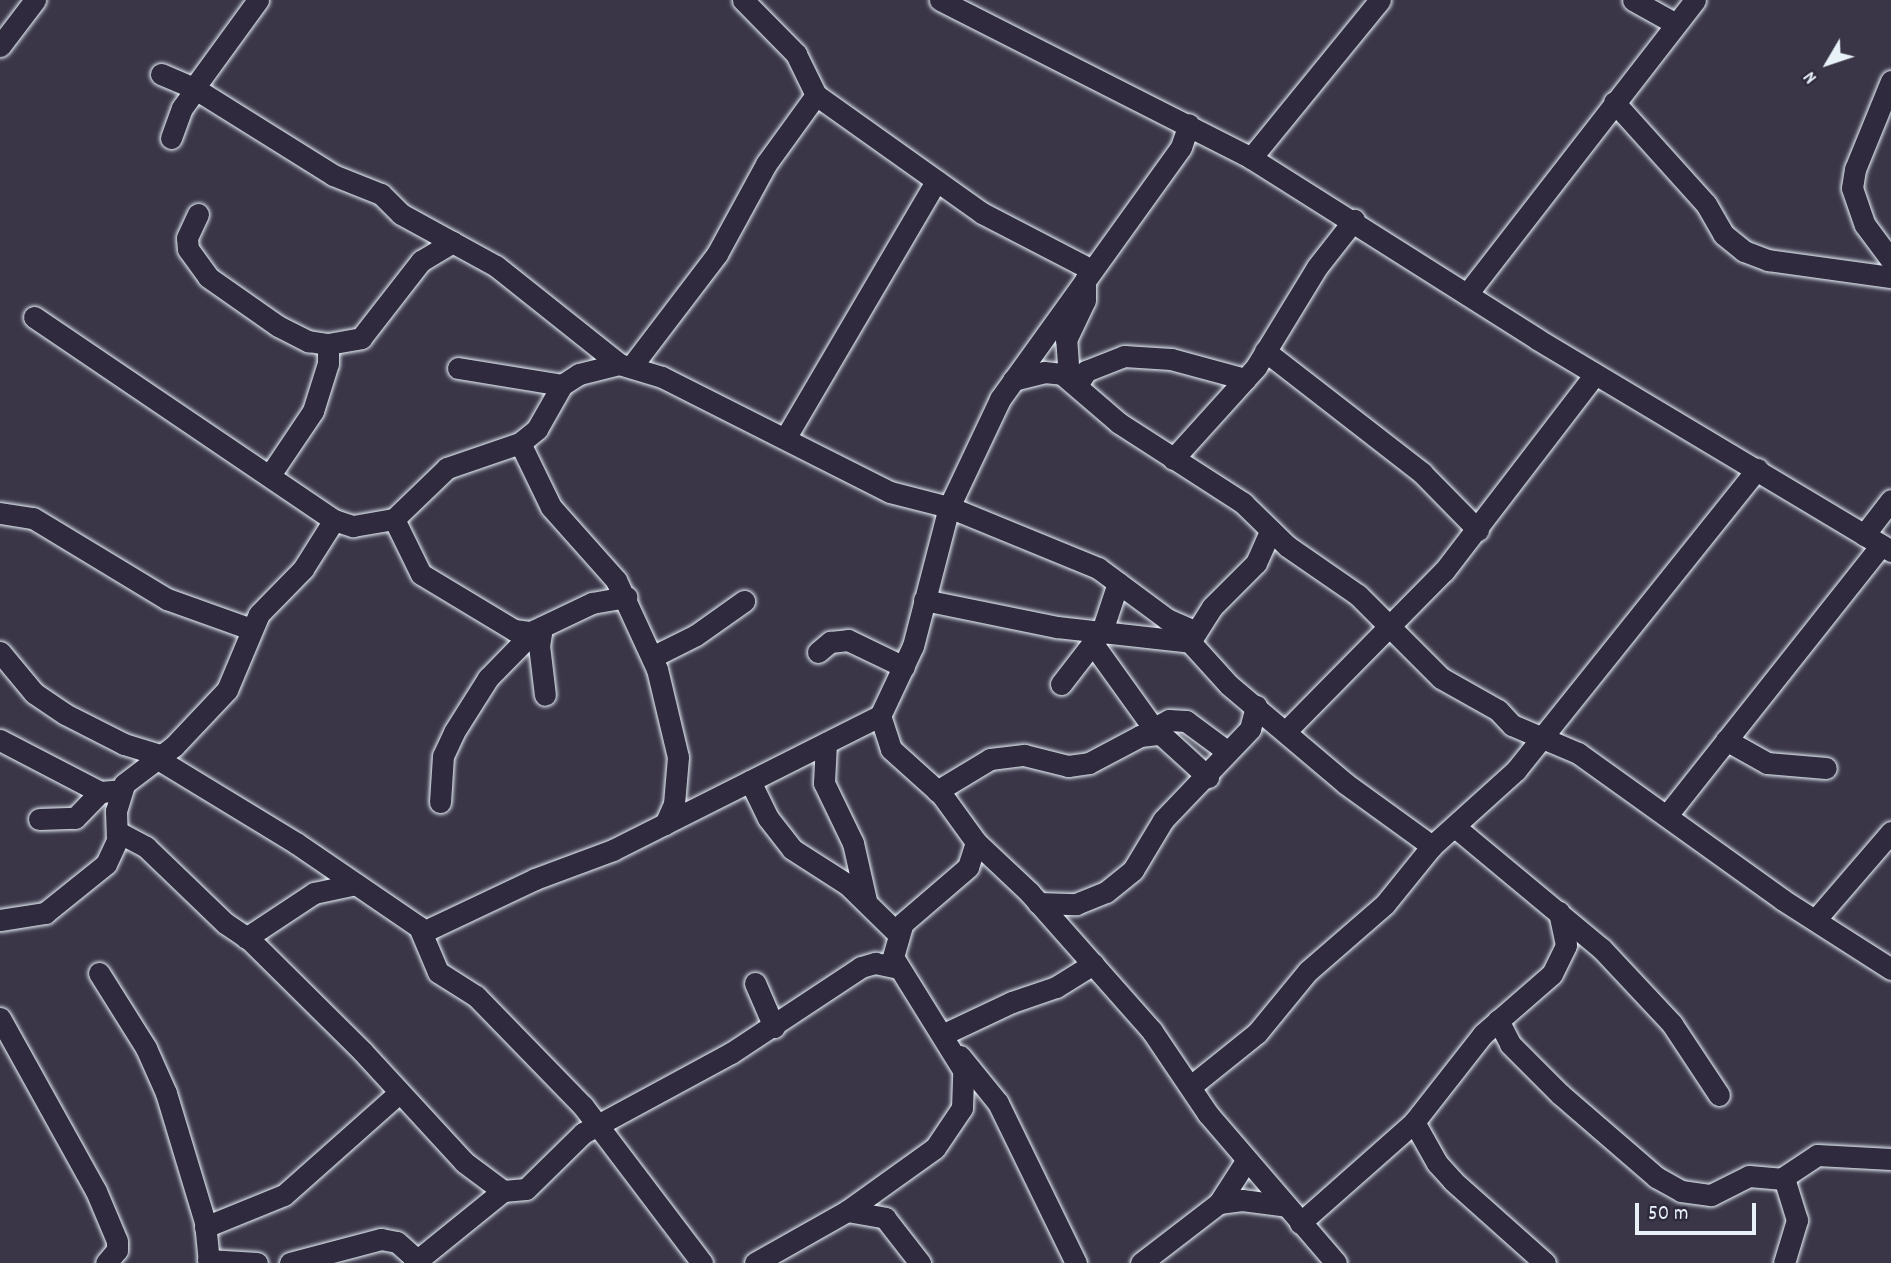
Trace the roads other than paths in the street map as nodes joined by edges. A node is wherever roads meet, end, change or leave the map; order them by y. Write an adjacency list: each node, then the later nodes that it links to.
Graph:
1 (35, 0): 9 (street)
2 (258, 0): 12 (street)
3 (743, 0): 13 (street)
4 (940, 0): 15 (street)
5 (1380, 0): 17 (street)
6 (1633, 0): 8 (street)
7 (1695, 0): 8 (street)
8 (1676, 24): 14 (street)
9 (0, 46)
10 (162, 74): 12 (street)
11 (1891, 81): 22 (street)
12 (195, 88): 16 (street); 21 (street)
13 (816, 95): 18 (street); 29 (street)
14 (1614, 102): 24 (street); 25 (street)
15 (1189, 124): 17 (street); 23 (street)
16 (171, 138)
17 (1251, 158): 20 (street)
18 (936, 181): 23 (street); 36 (street)
19 (198, 214): 27 (street)
20 (1354, 220): 25 (street); 28 (street)
21 (453, 242): 27 (street); 29 (street)
22 (1891, 260)
23 (1087, 273): 33 (street); 34 (street)
24 (1891, 277)
25 (1467, 294): 31 (street)
26 (34, 317): 40 (street)
27 (328, 344): 40 (street)
28 (1265, 351): 32 (street); 47 (street)
29 (625, 365): 35 (street); 36 (street)
30 (458, 368): 35 (street)
31 (1595, 374): 39 (street); 47 (street)
32 (1245, 379): 34 (street); 38 (street)
33 (1013, 380): 34 (street); 42 (street)
34 (1073, 382): 38 (street)
35 (562, 385): 37 (street)
36 (786, 437): 42 (street)
37 (520, 443): 44 (street); 50 (street)
38 (1173, 459): 46 (street)
39 (1757, 469): 48 (street); 69 (street)
40 (270, 475): 45 (street)
41 (1891, 500): 48 (street)
42 (949, 507): 49 (street); 51 (street)
43 (0, 513): 54 (street)
44 (394, 519): 45 (street); 55 (street)
45 (334, 520): 54 (street)
46 (1271, 530): 53 (street); 56 (street)
47 (1478, 530): 53 (street)
48 (1879, 544): 71 (street)
49 (1118, 583): 56 (street); 57 (street)
50 (626, 597): 55 (street); 60 (street)
51 (924, 600): 57 (street); 61 (street)
52 (744, 601): 60 (street)
53 (1392, 628): 66 (street); 69 (street)
54 (251, 629): 74 (street)
55 (539, 629): 63 (street); 80 (street)
56 (1192, 636): 57 (street); 64 (street)
57 (1097, 638): 62 (street); 68 (street)
58 (0, 652): 74 (street)
59 (818, 652): 61 (street)
60 (652, 657): 83 (street)
61 (904, 667): 65 (street)
62 (1061, 684)
63 (545, 695)
64 (1256, 706): 66 (street); 67 (street)
65 (880, 716): 72 (street); 79 (street)
66 (1284, 727): 67 (street); 88 (street)
67 (1250, 729): 73 (street)
68 (1157, 731): 73 (street); 76 (street); 79 (street)
69 (1545, 736): 81 (street); 84 (street)
70 (0, 740): 78 (street)
71 (1726, 740): 75 (street); 81 (street)
72 (826, 743): 77 (street); 90 (street)
73 (1228, 752): 76 (street)
74 (160, 757): 78 (street); 89 (street)
75 (1826, 768)
76 (1208, 777): 91 (street)
77 (750, 780): 83 (street); 90 (street)
78 (111, 791): 82 (street); 85 (street)
79 (937, 791): 87 (street)
80 (440, 802)
81 (1668, 814): 95 (street)
82 (39, 819)
83 (665, 824): 96 (street)
84 (1455, 827): 88 (street); 93 (street)
85 (118, 832): 94 (street); 98 (street)
86 (1891, 832): 95 (street)
87 (976, 842): 92 (street); 97 (street)
88 (1432, 846): 109 (street)
89 (356, 884): 96 (street); 98 (street)
90 (866, 900): 97 (street)
91 (1080, 902): 92 (street); 99 (street)
92 (1038, 903): 99 (street)
93 (1559, 912): 106 (street); 111 (street)
94 (5, 916)
95 (1816, 919): 102 (street)
96 (423, 932): 113 (street)
97 (897, 933): 101 (street)
98 (246, 938): 110 (street)
99 (1075, 943): 100 (street)
100 (1093, 964): 108 (street); 109 (street)
101 (898, 968): 107 (street); 108 (street)
102 (1891, 969)
103 (99, 973): 122 (street)
104 (755, 983): 107 (street)
105 (0, 1018): 125 (street)
106 (1498, 1020): 112 (street); 116 (street)
107 (774, 1027): 113 (street)
108 (949, 1042): 120 (street); 131 (street)
109 (1191, 1086): 115 (street)
110 (399, 1093): 117 (street); 122 (street)
111 (1719, 1095)
112 (1414, 1122): 121 (street); 134 (street)
113 (600, 1126): 117 (street); 128 (street)
114 (1891, 1159): 116 (street)
115 (1246, 1161): 118 (street); 119 (street)
116 (1784, 1178): 135 (street)
117 (503, 1191): 123 (street)
118 (1219, 1203): 119 (street); 132 (street)
119 (1287, 1206): 121 (street)
120 (847, 1211): 129 (street); 130 (street)
121 (1300, 1223): 133 (street)
122 (205, 1227): 124 (street)
123 (415, 1261): 127 (street)
124 (209, 1262): 126 (street)
125 (106, 1263)
126 (257, 1263)
127 (290, 1263)
128 (702, 1263)
129 (755, 1263)
130 (920, 1263)
131 (1076, 1263)
132 (1141, 1263)
133 (1336, 1263)
134 (1545, 1263)
135 (1784, 1263)

